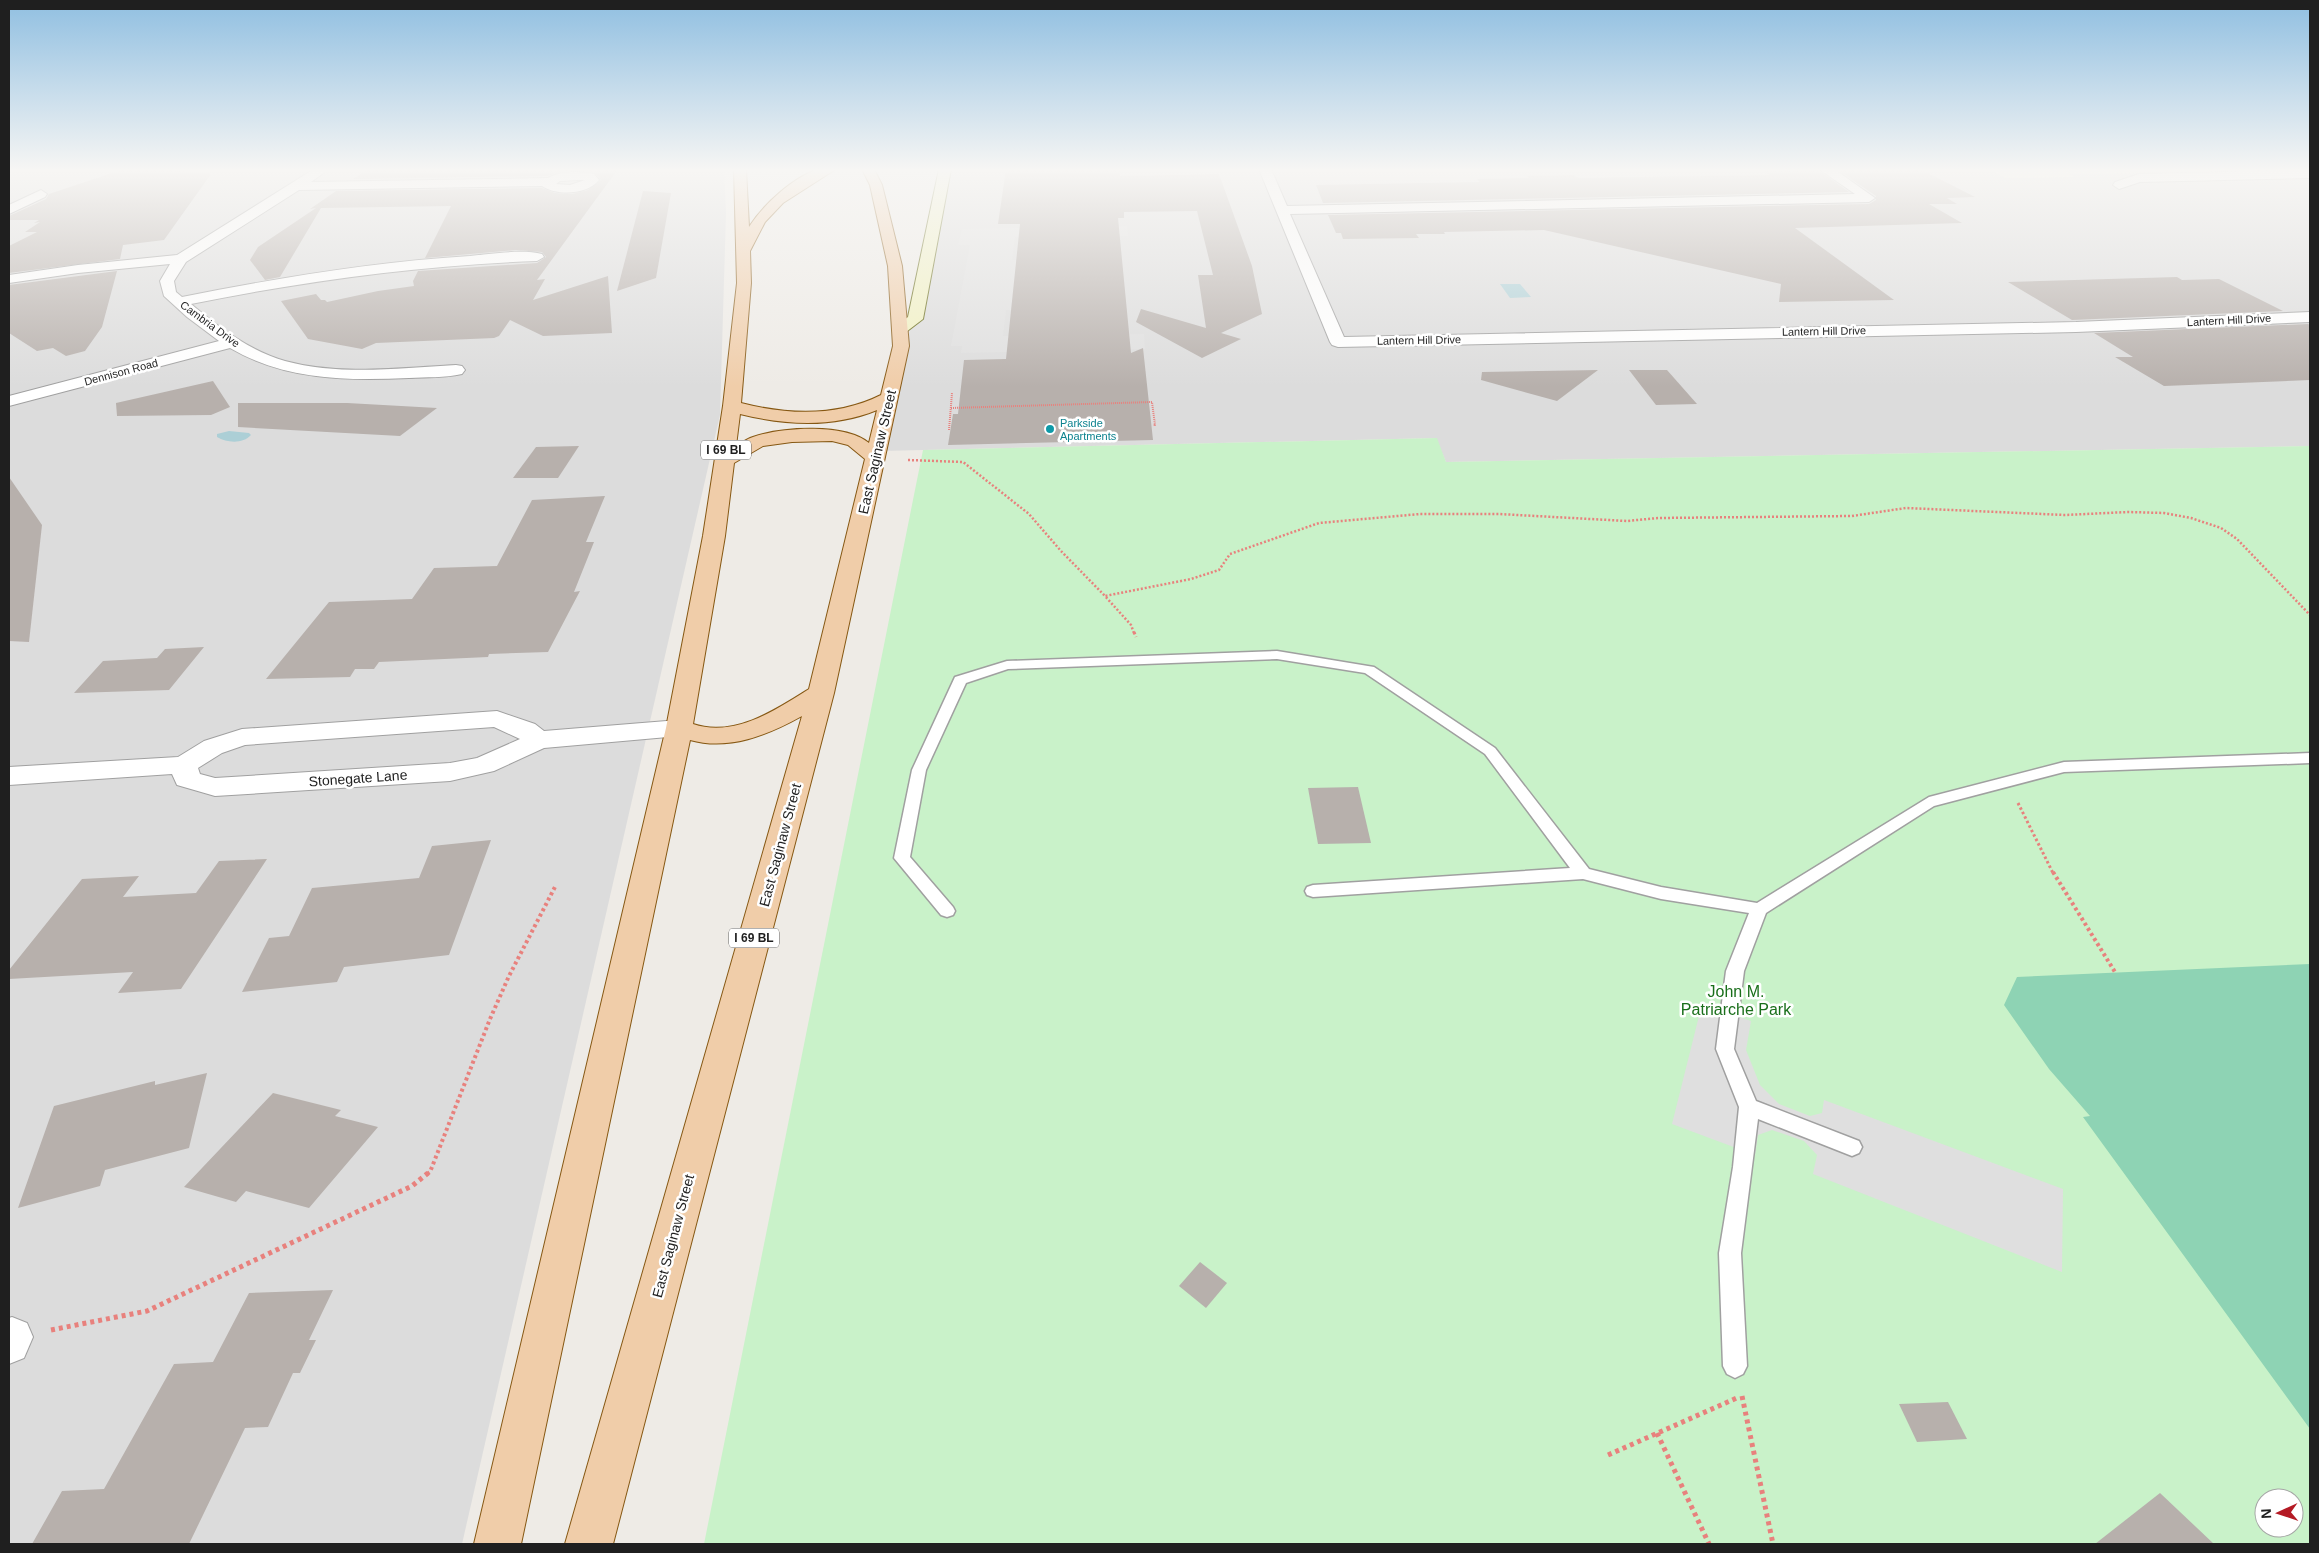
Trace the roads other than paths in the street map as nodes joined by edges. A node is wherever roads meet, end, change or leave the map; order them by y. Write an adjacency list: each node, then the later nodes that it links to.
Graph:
1 (209, 241): 9 (street, Cambria Drive)
2 (744, 241): 7 (main road, I 69 BL)
3 (747, 241): 7 (main road)
4 (889, 241): 13 (main road, East Saginaw Street / I 69 BL)
5 (931, 241): 13 (main road)
6 (1295, 241): 12 (street, Lantern Hill Drive)
7 (744, 250): 18 (main road, I 69 BL)
8 (537, 257): 11 (street)
9 (181, 259): 10 (street); 11 (street, Cambria Drive)
10 (9, 279)
11 (178, 302): 14 (street, Cambria Drive)
12 (2310, 317)
13 (900, 329): 16 (main road, East Saginaw Street / I 69 BL)
14 (233, 342): 15 (street, Cambria Drive); 17 (street, Dennison Road)
15 (456, 370)
16 (890, 397): 18 (main road); 19 (main road, East Saginaw Street / I 69 BL)
17 (9, 401)
18 (732, 406): 20 (main road, I 69 BL)
19 (876, 458): 20 (main road); 21 (main road, East Saginaw Street / I 69 BL)
20 (725, 460): 22 (main road, I 69 BL)
21 (821, 693): 22 (main road); 35 (main road, East Saginaw Street / I 69 BL)
22 (679, 728): 23 (street, Stonegate Lane); 34 (main road, I 69 BL)
23 (538, 740): 25 (street); 25 (street, Stonegate Lane)
24 (2310, 758): 29 (lane)
25 (184, 765): 26 (street)
26 (9, 776)
27 (1583, 873): 28 (lane); 29 (lane); 30 (lane)
28 (1313, 891)
29 (1759, 909): 31 (lane)
30 (947, 911)
31 (1749, 1107): 32 (lane); 33 (lane)
32 (1852, 1147)
33 (1735, 1366)
34 (497, 1544)
35 (589, 1544)

